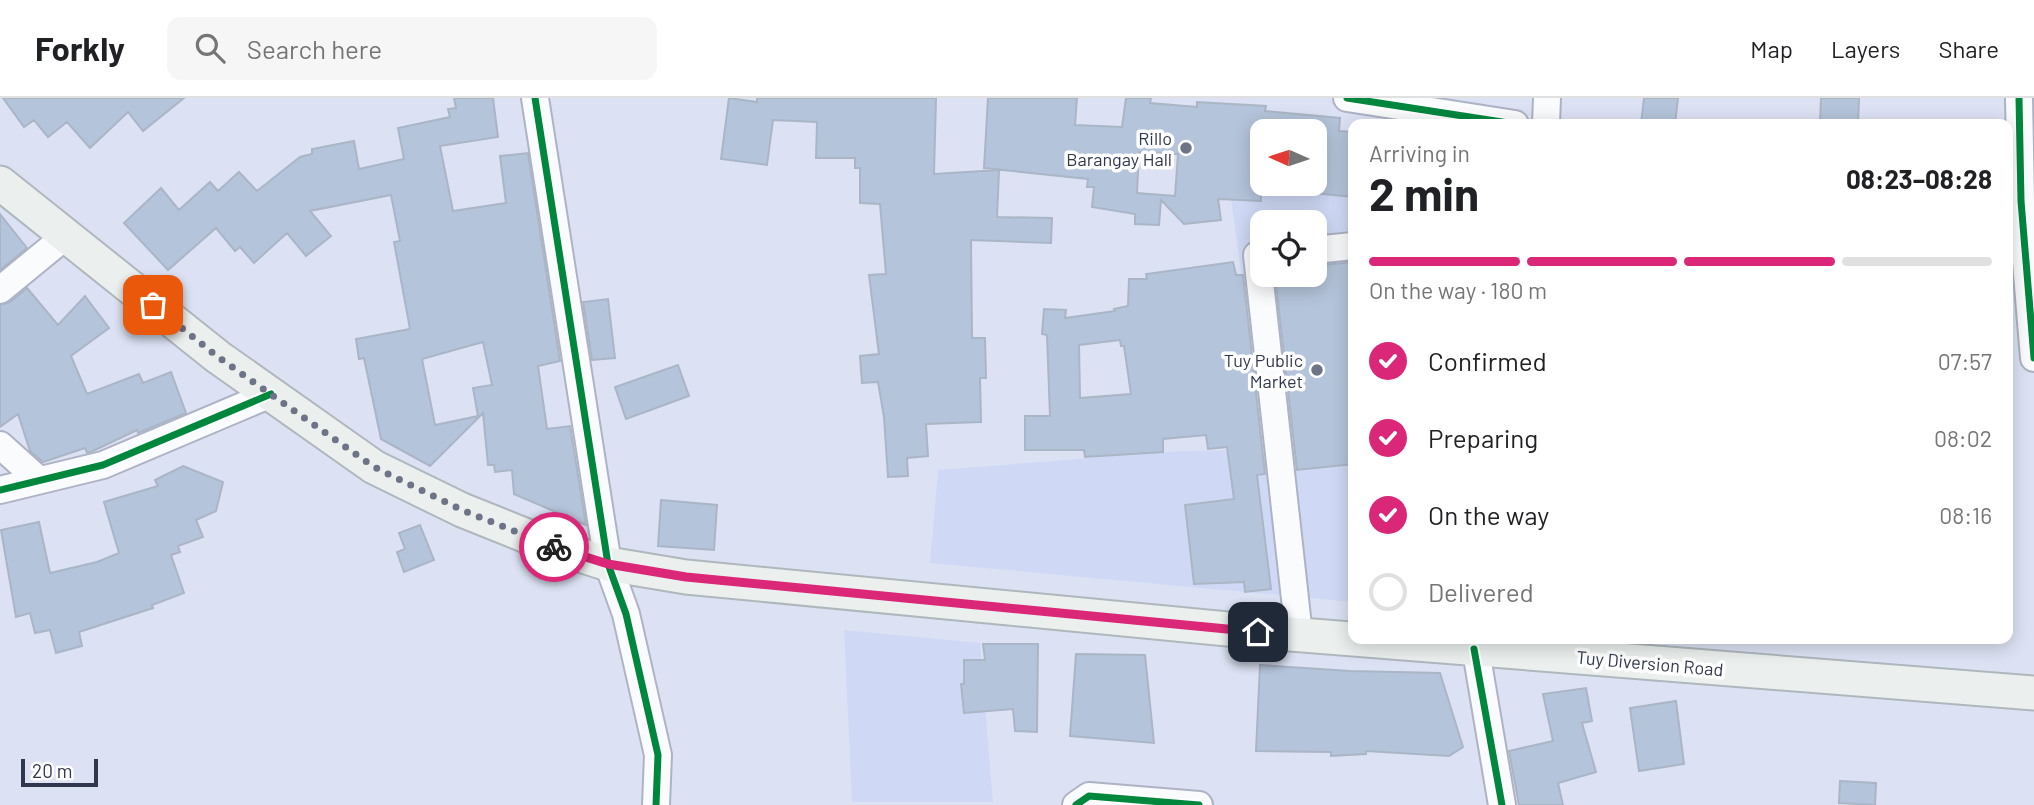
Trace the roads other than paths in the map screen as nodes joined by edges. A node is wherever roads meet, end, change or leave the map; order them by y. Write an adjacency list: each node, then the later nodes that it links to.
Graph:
1 (535, 98): 19 (street)
2 (1346, 98): 5 (street)
3 (1547, 98): 6 (street)
4 (2019, 98): 8 (street)
5 (1482, 119)
6 (1546, 119)
7 (0, 183): 9 (main road, Tuy Diversion Road)
8 (2021, 201): 14 (street)
9 (67, 235): 13 (street); 15 (main road, Tuy Diversion Road)
10 (1348, 247): 11 (street)
11 (1327, 249)
12 (1261, 287): 20 (street)
13 (0, 290)
14 (2034, 358)
15 (271, 394): 17 (street); 19 (main road, Tuy Diversion Road)
16 (0, 445): 17 (street)
17 (40, 480): 18 (street)
18 (0, 490)
19 (608, 564): 20 (main road, Tuy Diversion Road); 24 (street)
20 (1299, 635): 21 (main road, Tuy Diversion Road)
21 (1348, 638)
22 (1474, 644): 23 (main road, Tuy Diversion Road); 27 (street)
23 (2034, 693)
24 (656, 805)
25 (1076, 805): 26 (street)
26 (1199, 805)
27 (1502, 805)

